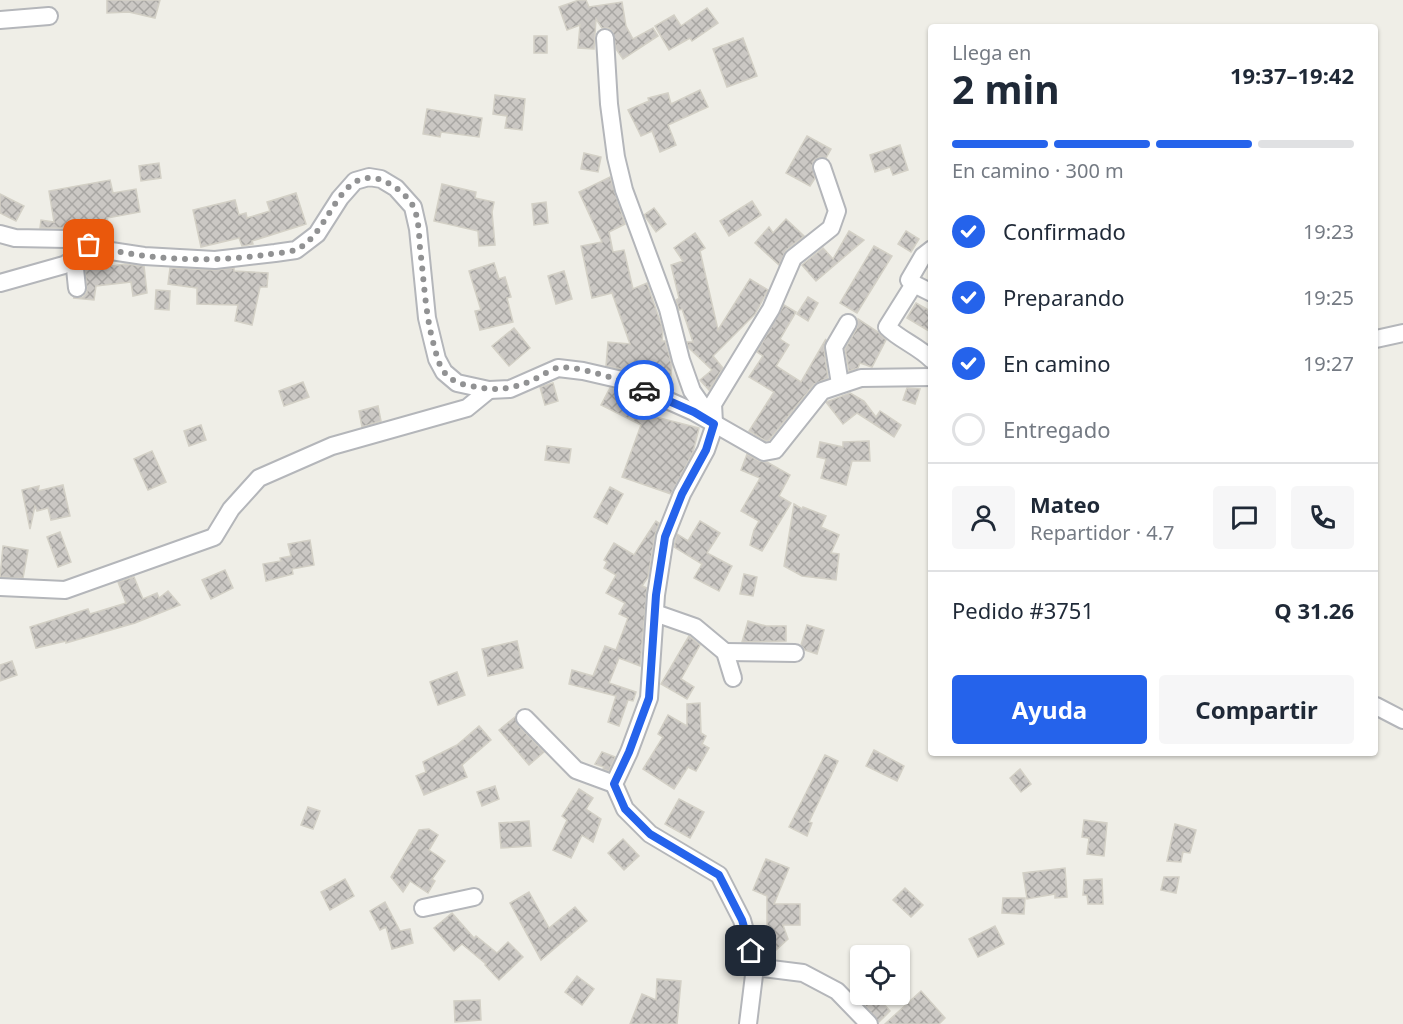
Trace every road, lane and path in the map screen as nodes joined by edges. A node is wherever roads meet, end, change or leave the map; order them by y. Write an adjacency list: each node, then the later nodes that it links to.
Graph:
1 (48, 16): 2 (street)
2 (0, 20)
3 (605, 38): 20 (street)
4 (822, 167): 20 (street)
5 (0, 234): 6 (street)
6 (111, 251): 8 (street); 19 (street)
7 (928, 252): 10 (street)
8 (74, 259): 9 (street); 11 (street)
9 (0, 283)
10 (915, 284): 12 (street); 16 (street)
11 (77, 288)
12 (928, 291)
13 (848, 323): 18 (street)
14 (1403, 333): 15 (street)
15 (1378, 339)
16 (928, 356)
17 (928, 377): 18 (street)
18 (840, 384): 20 (street)
19 (489, 390): 20 (street); 21 (street)
20 (714, 424): 22 (street)
21 (0, 587)
22 (655, 613): 23 (street); 29 (street)
23 (725, 652): 24 (street); 25 (street)
24 (795, 653)
25 (733, 678)
26 (1378, 707): 28 (street)
27 (525, 718): 29 (street)
28 (1403, 720)
29 (614, 784): 32 (street)
30 (474, 897): 31 (street)
31 (423, 908)
32 (755, 967): 33 (street); 34 (street)
33 (748, 1024)
34 (869, 1024)

